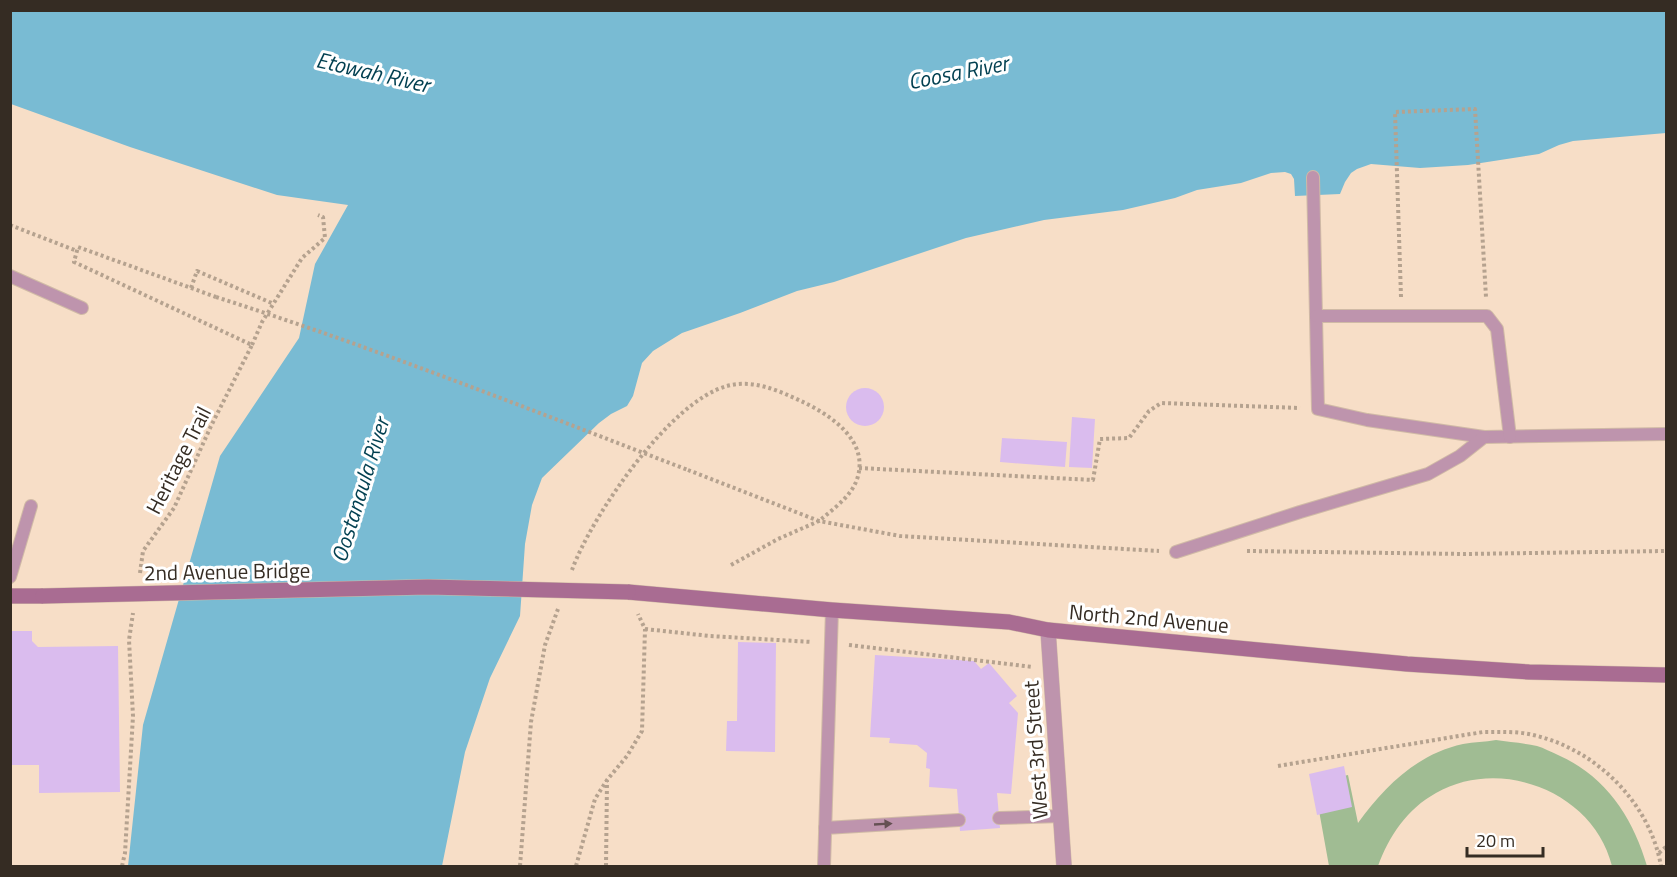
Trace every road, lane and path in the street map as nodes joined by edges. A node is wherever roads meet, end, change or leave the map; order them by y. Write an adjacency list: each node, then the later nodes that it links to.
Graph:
1 (1313, 177): 10 (lane)
2 (318, 215): 7 (path, Heritage Trail)
3 (10, 225): 4 (path)
4 (77, 251): 6 (path); 12 (path)
5 (10, 276): 8 (lane)
6 (191, 288): 7 (path); 19 (path, bridge)
7 (274, 304): 12 (path, Heritage Trail)
8 (82, 308)
9 (1401, 315): 10 (lane); 11 (lane); 11 (path)
10 (1316, 316): 13 (lane)
11 (1487, 316): 16 (lane)
12 (252, 345): 24 (path, Heritage Trail)
13 (1318, 409): 15 (lane); 17 (path)
14 (1666, 434): 16 (lane)
15 (1484, 437): 16 (lane); 20 (lane)
16 (1510, 437)
17 (859, 468): 19 (path); 23 (path)
18 (31, 506): 22 (lane)
19 (819, 521): 21 (path)
20 (1176, 552)
21 (731, 565)
22 (10, 577)
23 (569, 579)
24 (138, 584)
25 (628, 592): 26 (main road, 2nd Avenue Bridge, bridge); 29 (main road, North 2nd Avenue)
26 (10, 596)
27 (561, 601): 42 (path)
28 (134, 607): 41 (path)
29 (832, 610): 31 (main road, North 2nd Avenue); 38 (lane)
30 (645, 629): 34 (path)
31 (1048, 630): 32 (main road, North 2nd Avenue); 35 (street, West 3rd Street)
32 (1666, 675)
33 (1278, 766): 40 (path)
34 (607, 780): 43 (path); 44 (path)
35 (1061, 816): 36 (lane); 46 (street, West 3rd Street)
36 (999, 818)
37 (959, 820): 38 (lane, one-way to 37)
38 (825, 828): 45 (lane)
39 (1666, 847): 40 (path)
40 (1659, 854): 47 (path)
41 (122, 867)
42 (520, 867)
43 (576, 867)
44 (606, 867)
45 (824, 867)
46 (1064, 867)
47 (1661, 867)

